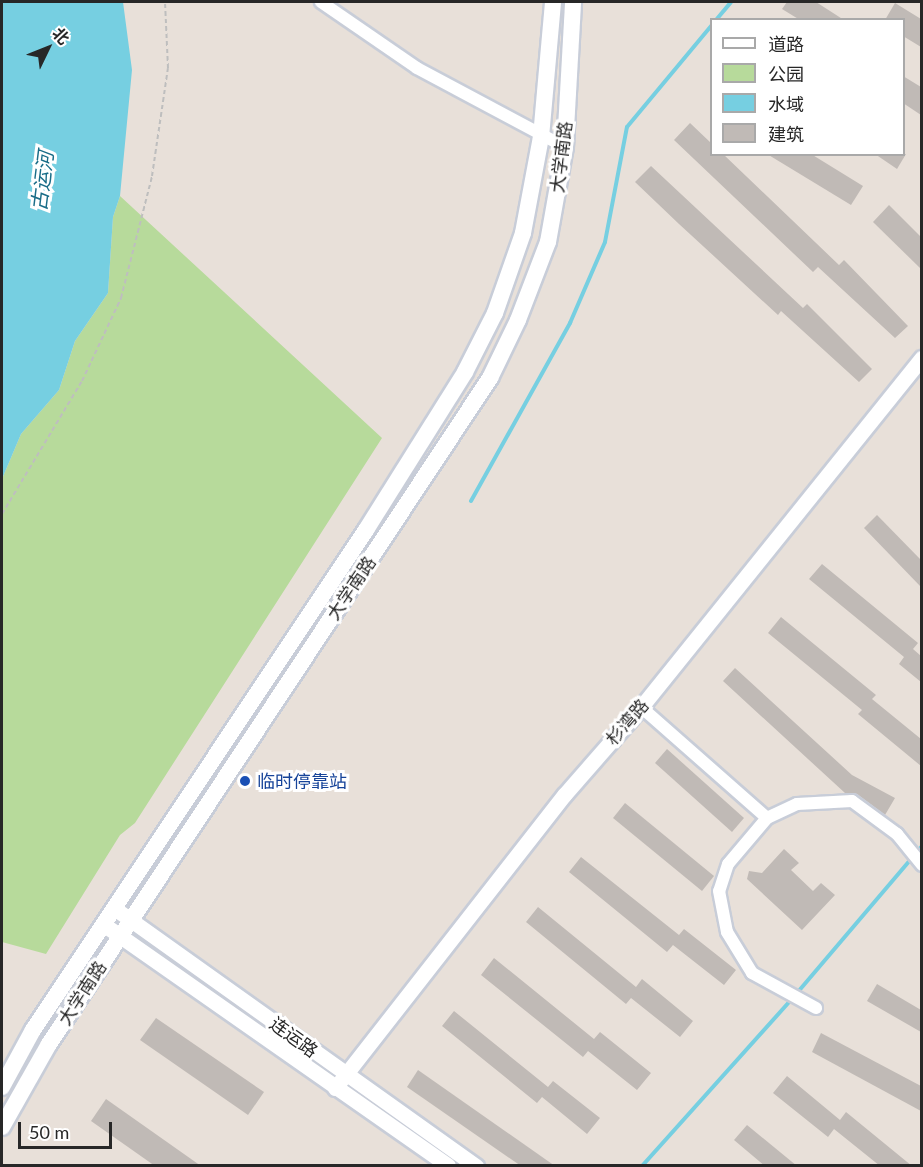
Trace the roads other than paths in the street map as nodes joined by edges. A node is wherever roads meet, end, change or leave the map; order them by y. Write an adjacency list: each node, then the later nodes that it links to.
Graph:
1 (321, 2): 4 (street)
2 (552, 2): 4 (main road, 大学南路)
3 (573, 2): 5 (main road, 大学南路)
4 (541, 137): 5 (street); 10 (main road, 大学南路)
5 (565, 147): 11 (main road, 大学南路)
6 (921, 358): 7 (street, 杉湾路)
7 (641, 707): 8 (street); 15 (street, 杉湾路)
8 (767, 818): 9 (street); 14 (street)
9 (921, 865)
10 (114, 908): 11 (street, 连运路); 12 (main road, 大学南路)
11 (131, 919): 13 (main road, 大学南路); 15 (street, 连运路)
12 (103, 924): 13 (street, 连运路); 16 (main road, 大学南路)
13 (120, 936): 17 (street, 连运路); 18 (main road, 大学南路)
14 (816, 1008)
15 (346, 1075): 17 (street, 杉湾路); 20 (street, 连运路)
16 (2, 1087)
17 (335, 1089): 19 (street, 连运路)
18 (2, 1127)
19 (448, 1166)
20 (476, 1166)

